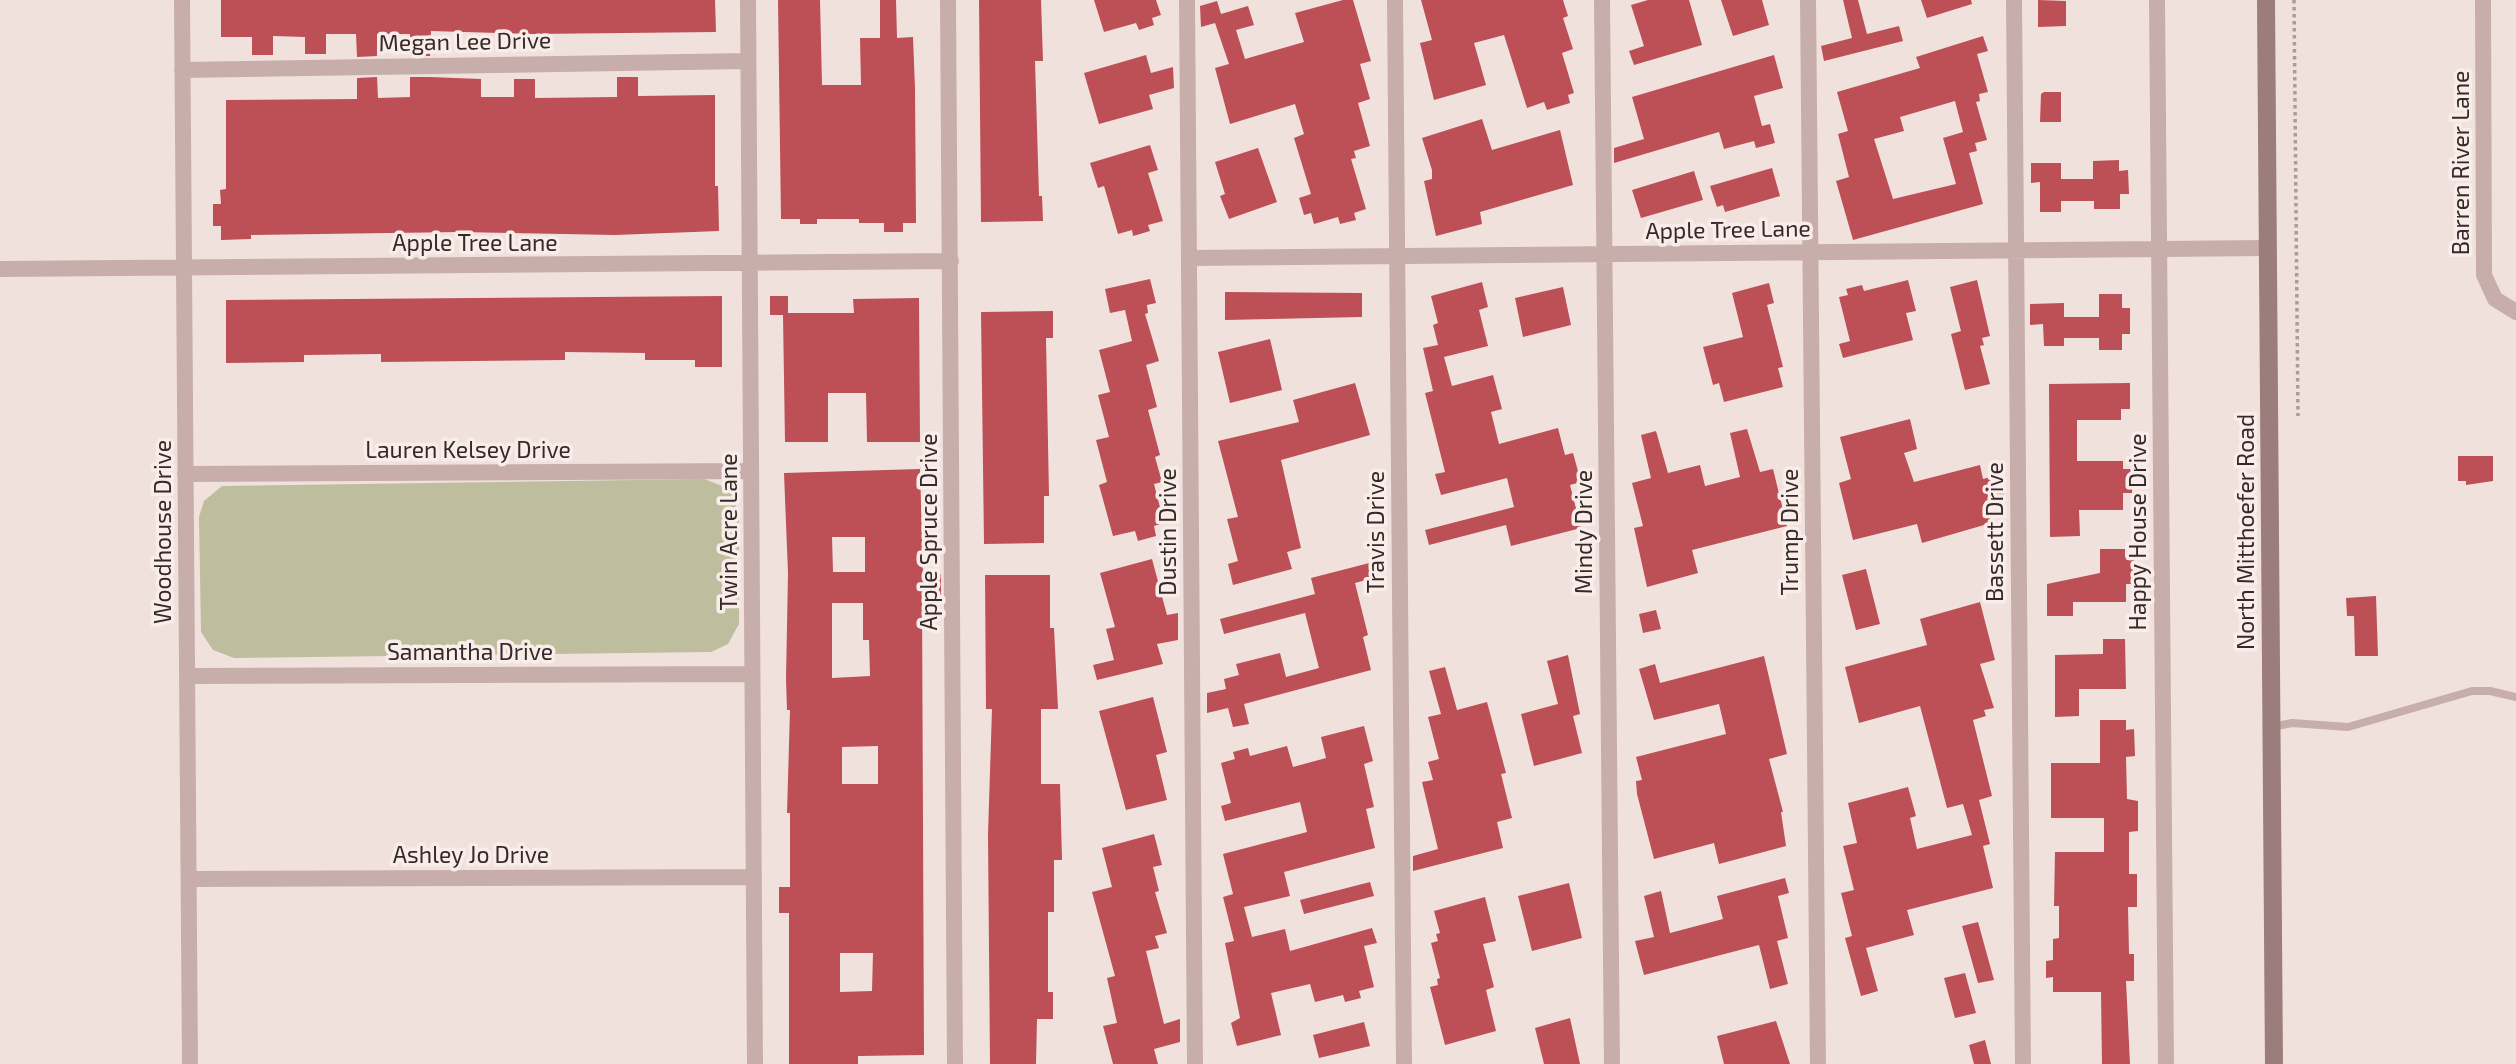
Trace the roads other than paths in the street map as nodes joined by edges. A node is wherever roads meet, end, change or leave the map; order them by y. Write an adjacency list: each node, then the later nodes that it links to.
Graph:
1 (182, 0): 13 (street, Woodhouse Drive)
2 (747, 0): 12 (street, Twin Acre Lane)
3 (948, 0): 21 (street, Apple Spruce Drive)
4 (1187, 0): 20 (street, Dustin Drive)
5 (1395, 0): 19 (street, Travis Drive)
6 (1602, 0): 18 (street, Mindy Drive)
7 (1808, 0): 17 (street, Trump Drive)
8 (2014, 0): 15 (street, Bassett Drive)
9 (2157, 0): 16 (street, Happy House Drive)
10 (2266, 0): 14 (main road, North Mitthoefer Road)
11 (2483, 0): 25 (street, Barren River Lane)
12 (748, 61): 13 (street, Megan Lee Drive); 22 (street, Twin Acre Lane)
13 (182, 70): 23 (street, Woodhouse Drive)
14 (2268, 248): 16 (street, Apple Tree Lane); 31 (main road, North Mitthoefer Road)
15 (2016, 250): 16 (street, Apple Tree Lane); 17 (street, Apple Tree Lane); 41 (street, Bassett Drive)
16 (2159, 250): 42 (street, Happy House Drive)
17 (1811, 252): 18 (street, Apple Tree Lane); 40 (street, Trump Drive)
18 (1605, 254): 19 (street, Apple Tree Lane); 39 (street, Mindy Drive)
19 (1397, 256): 20 (street, Apple Tree Lane); 38 (street, Travis Drive)
20 (1189, 258): 37 (street, Dustin Drive)
21 (951, 261): 22 (street, Apple Tree Lane); 36 (street, Apple Spruce Drive)
22 (750, 265): 23 (street, Apple Tree Lane); 26 (street, Twin Acre Lane)
23 (184, 267): 24 (street, Apple Tree Lane); 27 (street, Woodhouse Drive)
24 (0, 270)
25 (2516, 312)
26 (751, 471): 27 (street, Lauren Kelsey Drive); 28 (street, Twin Acre Lane)
27 (185, 474): 29 (street, Woodhouse Drive)
28 (752, 674): 29 (street, Samantha Drive); 32 (street, Twin Acre Lane)
29 (187, 676): 33 (street, Woodhouse Drive)
30 (2516, 697): 31 (lane)
31 (2272, 727): 43 (main road, North Mitthoefer Road)
32 (754, 877): 33 (street, Ashley Jo Drive); 35 (street, Twin Acre Lane)
33 (189, 878): 34 (street, Woodhouse Drive)
34 (190, 1064)
35 (755, 1064)
36 (955, 1064)
37 (1195, 1064)
38 (1404, 1064)
39 (1612, 1064)
40 (1818, 1064)
41 (2022, 1064)
42 (2166, 1064)
43 (2274, 1064)

